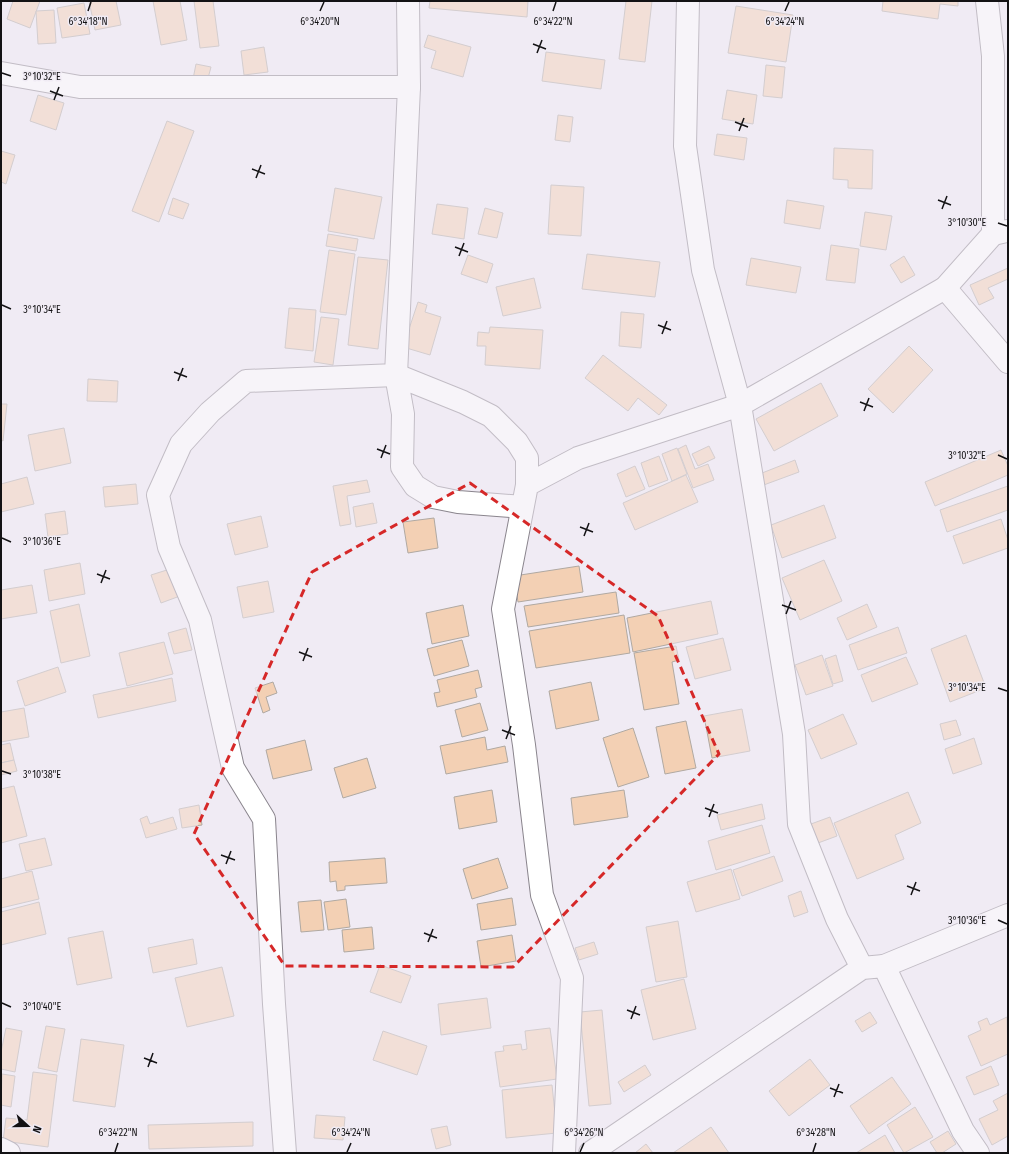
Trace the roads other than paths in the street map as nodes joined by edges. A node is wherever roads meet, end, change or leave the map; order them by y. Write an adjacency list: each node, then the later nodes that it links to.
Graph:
1 (408, 1): 5 (street)
2 (688, 1): 10 (street)
3 (987, 1): 6 (street)
4 (1, 73): 5 (street)
5 (409, 87): 9 (street)
6 (1001, 232): 7 (street)
7 (945, 288): 8 (street); 10 (street)
8 (1008, 362)
9 (396, 374): 11 (street); 12 (street); 18 (street)
10 (740, 405): 11 (street); 15 (street)
11 (527, 485): 12 (street)
12 (522, 507): 19 (street)
13 (1008, 915): 14 (street)
14 (884, 966): 15 (street); 21 (street)
15 (862, 968): 20 (street)
16 (1, 1149): 17 (street)
17 (9, 1153)
18 (285, 1153)
19 (564, 1153)
20 (590, 1153)
21 (978, 1153)

